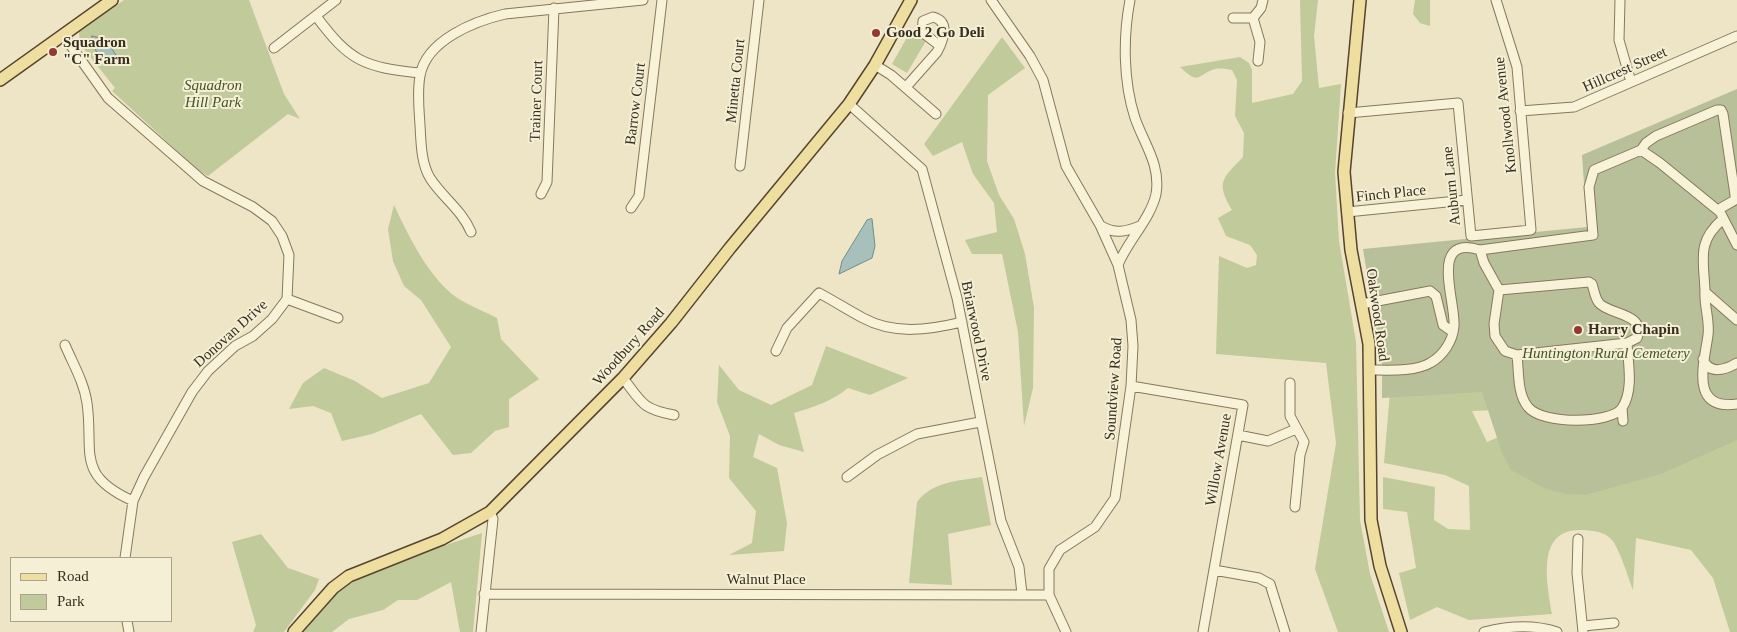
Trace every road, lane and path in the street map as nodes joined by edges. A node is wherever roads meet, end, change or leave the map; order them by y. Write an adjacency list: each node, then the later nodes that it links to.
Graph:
1 (112, 0): 18 (main road)
2 (336, 0): 15 (street)
3 (643, 0): 13 (street)
4 (662, 0): 36 (street, Barrow Court)
5 (759, 0): 33 (street, Minetta Court)
6 (911, 0): 23 (main road, Woodbury Road)
7 (991, 0): 39 (street, Soundview Road)
8 (1130, 0): 40 (street)
9 (1263, 0): 17 (street)
10 (1360, 0): 30 (main road, Oakwood Road)
11 (1496, 0): 29 (street, Knollwood Avenue)
12 (1620, 0): 26 (street)
13 (622, 1): 14 (street)
14 (554, 8): 24 (street); 34 (street, Trainer Court)
15 (316, 16): 21 (street); 24 (street)
16 (1233, 18): 17 (street)
17 (1254, 18): 22 (street)
18 (64, 36): 25 (main road); 48 (street, Donovan Drive)
19 (1737, 36): 26 (street, Hillcrest Street)
20 (940, 46): 27 (street)
21 (274, 48)
22 (1258, 61)
23 (875, 65): 27 (street); 28 (main road, Woodbury Road)
24 (420, 73): 42 (street)
25 (0, 80)
26 (1631, 82): 29 (street, Hillcrest Street)
27 (906, 87): 31 (street)
28 (849, 104): 52 (street, Briarwood Drive); 61 (main road, Woodbury Road)
29 (1520, 111): 41 (street, Knollwood Avenue)
30 (1348, 113): 35 (street, Auburn Lane); 37 (main road, Oakwood Road)
31 (936, 114)
32 (1640, 150): 38 (street); 38 (street); 44 (street)
33 (740, 166)
34 (541, 194)
35 (1467, 200): 37 (street, Finch Place); 41 (street, Auburn Lane)
36 (631, 208)
37 (1347, 212): 49 (main road, Oakwood Road)
38 (1721, 216): 43 (street); 47 (street)
39 (1100, 225): 40 (street); 45 (street, Soundview Road)
40 (1140, 226): 45 (street)
41 (1531, 230)
42 (471, 232)
43 (1737, 245)
44 (1480, 250): 46 (street); 53 (street)
45 (1118, 264): 63 (street, Soundview Road)
46 (1499, 290): 54 (street); 57 (street)
47 (1705, 292): 51 (street); 58 (street)
48 (287, 299): 50 (street); 72 (street, Donovan Drive)
49 (1362, 304): 53 (street); 60 (main road, Oakwood Road)
50 (338, 318)
51 (1737, 320)
52 (962, 322): 56 (street); 68 (street, Briarwood Drive)
53 (1454, 332): 60 (street)
54 (1627, 343): 57 (street); 65 (street)
55 (65, 345): 72 (street)
56 (776, 351)
57 (1517, 355): 65 (street)
58 (1703, 358): 59 (street); 64 (street)
59 (1737, 363)
60 (1370, 370): 88 (main road, Oakwood Road)
61 (623, 378): 66 (street); 74 (main road, Woodbury Road)
62 (1290, 383): 69 (street)
63 (1131, 386): 70 (street, Willow Avenue); 80 (street, Soundview Road)
64 (1737, 404)
65 (1622, 408): 67 (street)
66 (674, 415)
67 (1624, 421)
68 (980, 422): 71 (street); 79 (street, Briarwood Drive)
69 (1296, 429): 70 (street); 73 (street)
70 (1238, 435): 77 (street, Willow Avenue)
71 (847, 477)
72 (133, 501): 76 (street, Donovan Drive)
73 (1295, 507)
74 (490, 512): 78 (street); 83 (main road, Woodbury Road)
75 (1578, 539): 82 (street)
76 (125, 557)
77 (1214, 570): 86 (street, Willow Avenue); 87 (street)
78 (484, 594): 79 (street, Walnut Place); 84 (street)
79 (1022, 594): 80 (street, Walnut Place)
80 (1049, 594): 85 (street, Soundview Road)
81 (1614, 623): 82 (street)
82 (1582, 630)
83 (294, 632)
84 (481, 632)
85 (1066, 632)
86 (1203, 632)
87 (1285, 632)
88 (1401, 632)
89 (1484, 632): 90 (street)
90 (1557, 632)

